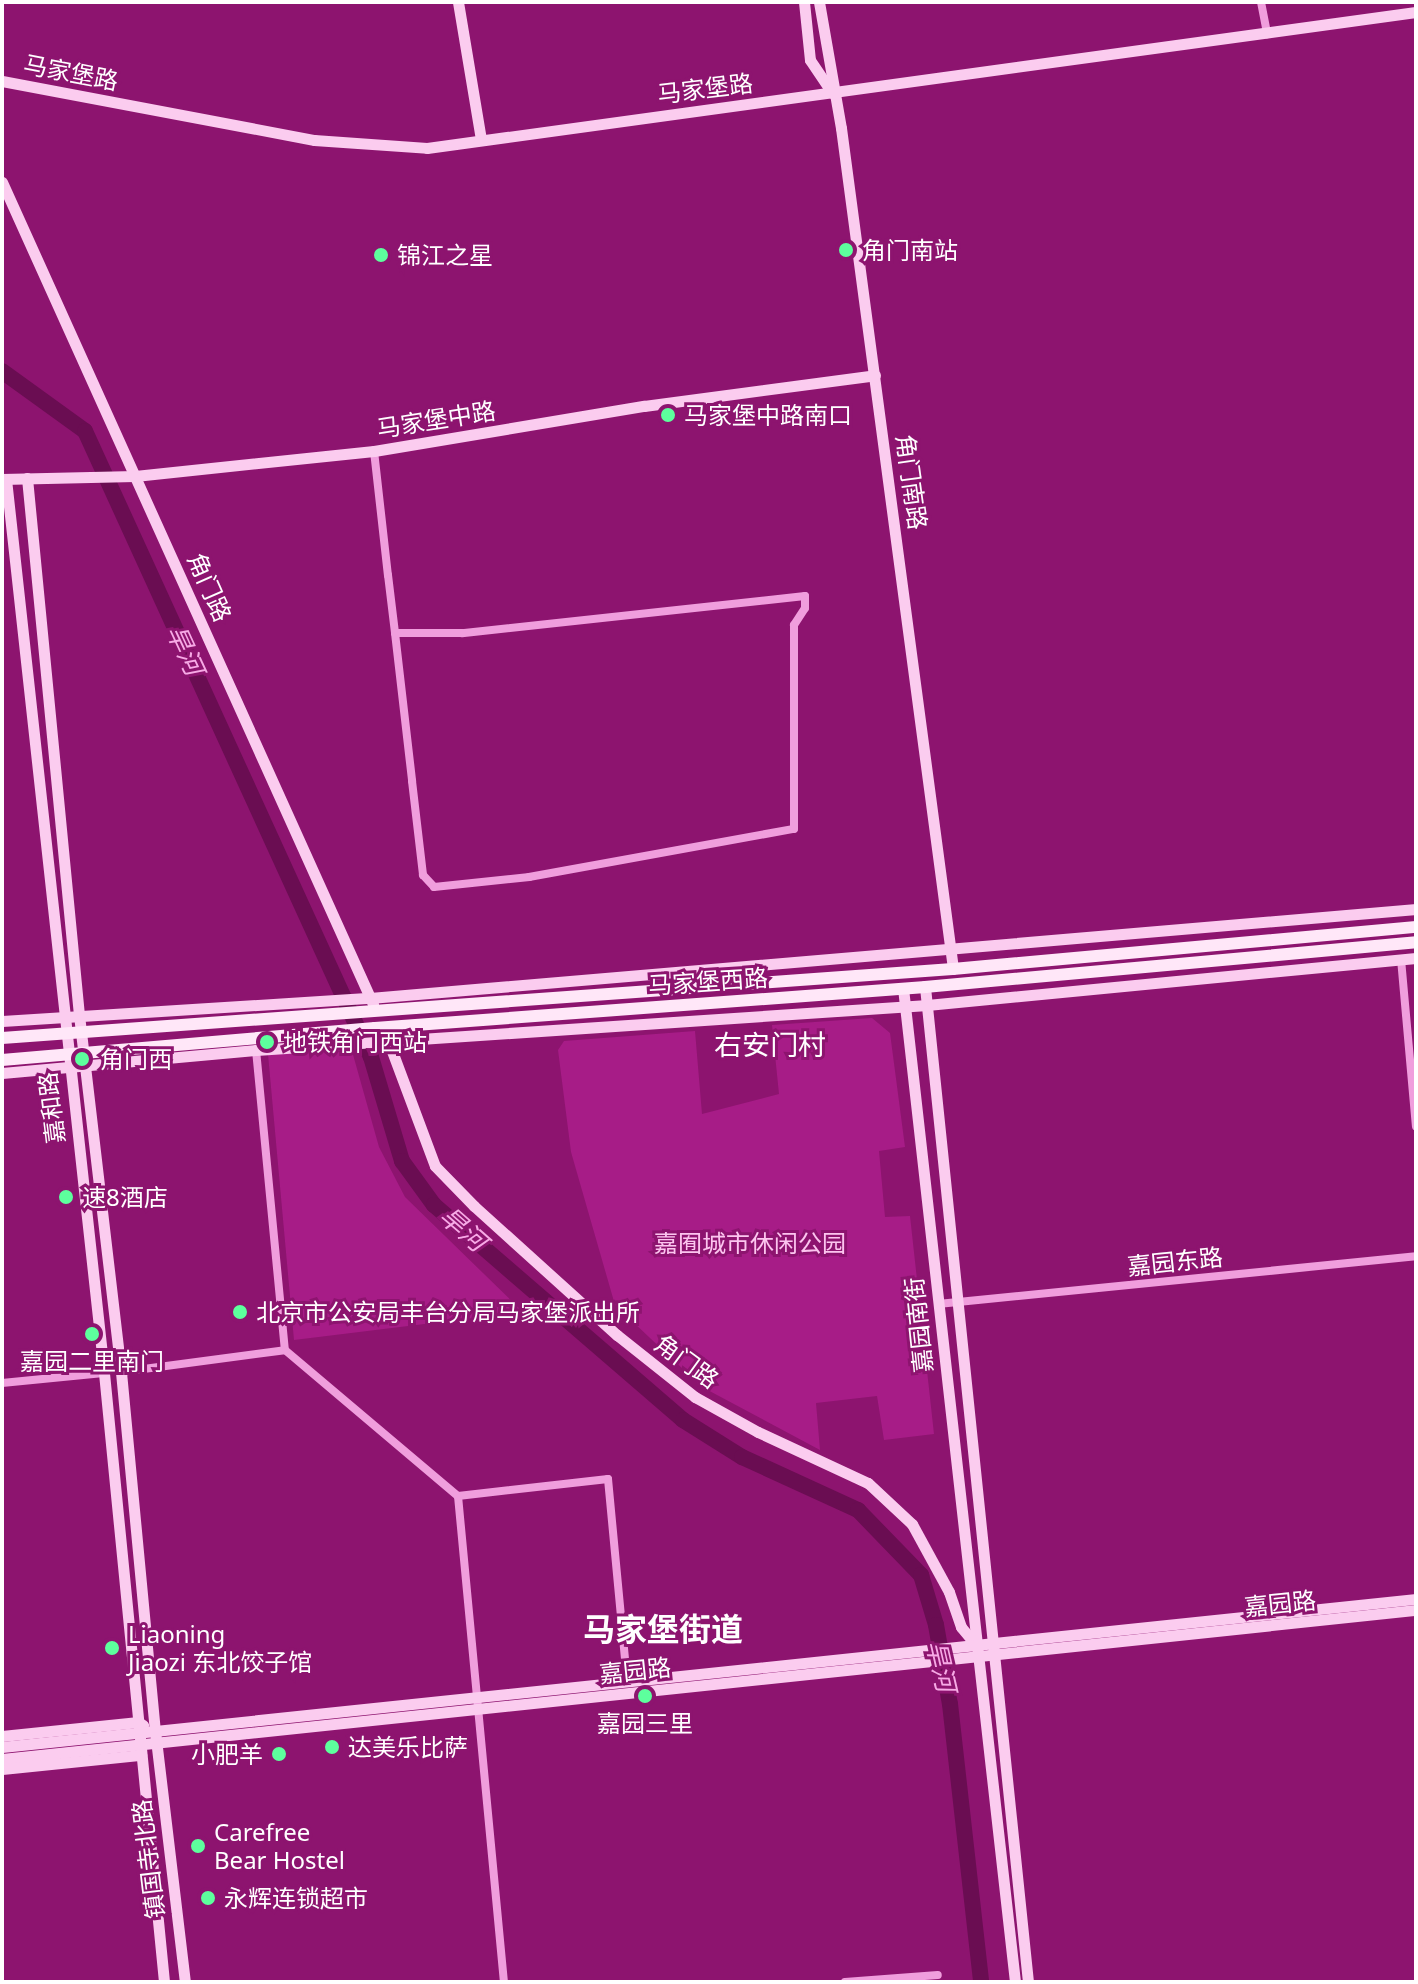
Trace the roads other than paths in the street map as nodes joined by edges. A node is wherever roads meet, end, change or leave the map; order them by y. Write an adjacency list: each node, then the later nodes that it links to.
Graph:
1 (458, 2): 9 (street)
2 (804, 2): 8 (street)
3 (819, 2): 8 (street, 角门南路)
4 (1261, 2): 6 (street)
5 (1416, 12): 6 (street, 马家堡路)
6 (1267, 34): 8 (street, 马家堡路)
7 (2, 81): 9 (street, 马家堡路)
8 (833, 94): 9 (street, 马家堡路); 11 (street, 角门南路)
9 (481, 140)
10 (2, 182): 13 (street, 角门路)
11 (875, 375): 12 (street, 马家堡中路); 20 (street, 角门南路)
12 (374, 451): 13 (street, 马家堡中路); 16 (street)
13 (131, 476): 14 (street, 马家堡中路); 26 (street, 角门路)
14 (27, 478): 15 (street, 马家堡中路); 30 (street, 嘉和路)
15 (4, 479): 31 (street, 嘉和路)
16 (395, 633): 16 (street)
17 (1416, 909): 20 (street, 马家堡西路)
18 (1416, 927): 23 (main road, 马家堡西路)
19 (1416, 942): 24 (main road, 马家堡西路)
20 (951, 947): 23 (street, 角门南路); 26 (street, 马家堡西路)
21 (1416, 958): 22 (street, 马家堡西路)
22 (1401, 959): 27 (street, 马家堡西路); 43 (street)
23 (953, 969): 29 (main road, 马家堡西路)
24 (925, 987): 25 (main road, 马家堡西路); 27 (street, 嘉园南街)
25 (903, 988): 28 (street, 嘉园南街); 33 (main road, 马家堡西路)
26 (365, 998): 29 (street, 角门路); 30 (street, 马家堡西路)
27 (927, 1005): 28 (street, 马家堡西路); 45 (street, 嘉园南街)
28 (905, 1006): 37 (street, 马家堡西路); 46 (street, 嘉园南街)
29 (372, 1012): 34 (main road, 马家堡西路)
30 (79, 1015): 31 (street, 马家堡西路); 34 (street, 嘉和路)
31 (63, 1016): 32 (street, 马家堡西路); 35 (street, 嘉和路)
32 (2, 1021)
33 (379, 1027): 37 (street, 角门路); 40 (main road, 马家堡西路)
34 (81, 1032): 35 (main road, 马家堡西路); 40 (street, 嘉和路)
35 (65, 1033): 36 (main road, 马家堡西路); 41 (street, 嘉和路)
36 (2, 1038)
37 (387, 1043): 38 (street, 马家堡西路); 55 (street, 角门路)
38 (256, 1050): 40 (street, 马家堡西路); 47 (street)
39 (2, 1060): 41 (main road, 马家堡西路)
40 (84, 1060): 41 (main road, 马家堡西路); 48 (street, 嘉和路)
41 (68, 1061): 42 (street, 马家堡西路); 49 (street, 嘉和路)
42 (2, 1073)
43 (1416, 1126)
44 (1416, 1256): 45 (street, 嘉园东路)
45 (957, 1303): 46 (street, 嘉园东路); 54 (street, 嘉园南街)
46 (938, 1304): 55 (street, 嘉园南街)
47 (285, 1350): 48 (street); 51 (street)
48 (121, 1372): 61 (street, 嘉和路)
49 (104, 1373): 50 (street); 59 (street, 嘉和路)
50 (2, 1383)
51 (458, 1496): 57 (street); 58 (street)
52 (1416, 1599): 54 (street, 嘉园路)
53 (1416, 1610): 54 (street, 嘉园路)
54 (992, 1650): 55 (street, 嘉园路); 72 (street)
55 (970, 1651): 56 (street, 嘉园路); 71 (street, 角门路)
56 (914, 1656): 57 (street, 嘉园路); 58 (street, 嘉园路)
57 (627, 1681): 58 (street, 嘉园路)
58 (477, 1704): 61 (street, 嘉园路); 69 (street)
59 (138, 1727): 60 (street); 61 (street); 62 (street); 63 (street, 镇国寺北路)
60 (2, 1736)
61 (156, 1737): 63 (street, 嘉园路); 68 (street, 镇国寺北路)
62 (2, 1747)
63 (140, 1750): 64 (street, 嘉园路); 65 (street); 67 (street, 镇国寺北路)
64 (2, 1759)
65 (2, 1769)
66 (938, 1975): 70 (street)
67 (164, 1982)
68 (185, 1982)
69 (504, 1982)
70 (845, 1982)
71 (1015, 1982)
72 (1028, 1982)

